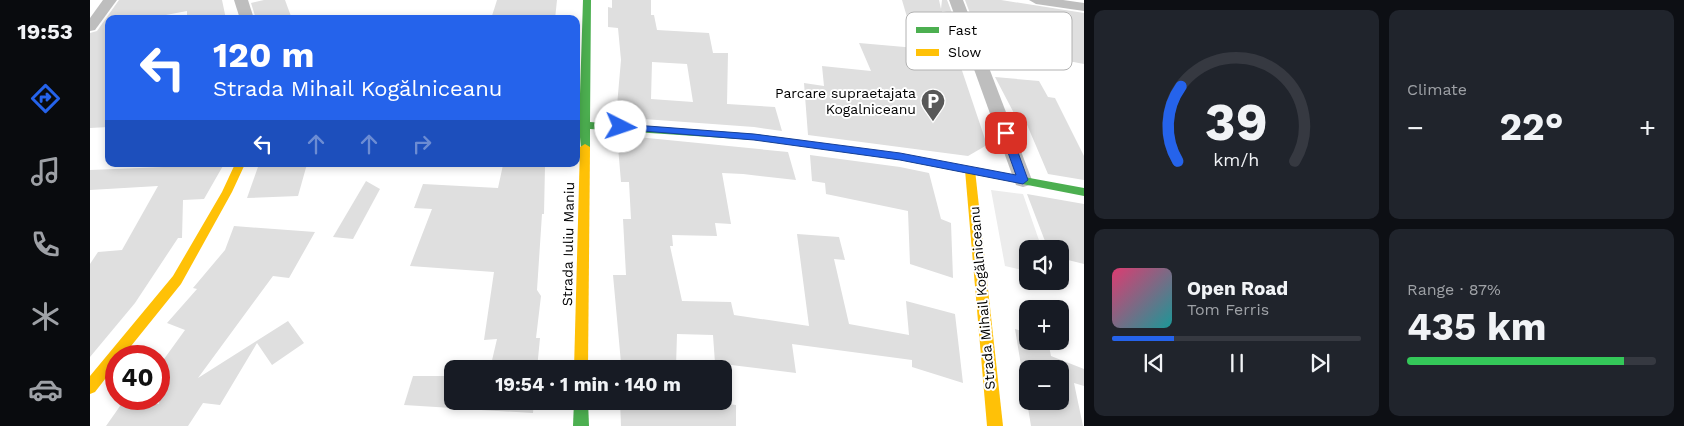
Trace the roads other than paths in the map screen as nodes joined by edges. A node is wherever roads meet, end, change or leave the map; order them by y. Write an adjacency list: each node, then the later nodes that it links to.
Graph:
1 (110, 0): 9 (street)
2 (241, 0): 8 (street)
3 (587, 0): 11 (street, Strada Iuliu Maniu)
4 (956, 0): 7 (street)
5 (1036, 0): 6 (street)
6 (1084, 7)
7 (960, 12)
8 (246, 15)
9 (90, 27)
10 (982, 70): 14 (street)
11 (584, 124): 13 (street); 16 (street, Strada Iuliu Maniu)
12 (239, 167): 17 (street)
13 (970, 170): 14 (street); 20 (street, Strada Mihail Kogălniceanu)
14 (1023, 180): 15 (street)
15 (1084, 192)
16 (581, 360)
17 (90, 387)
18 (581, 410): 19 (street)
19 (581, 426)
20 (995, 426)

